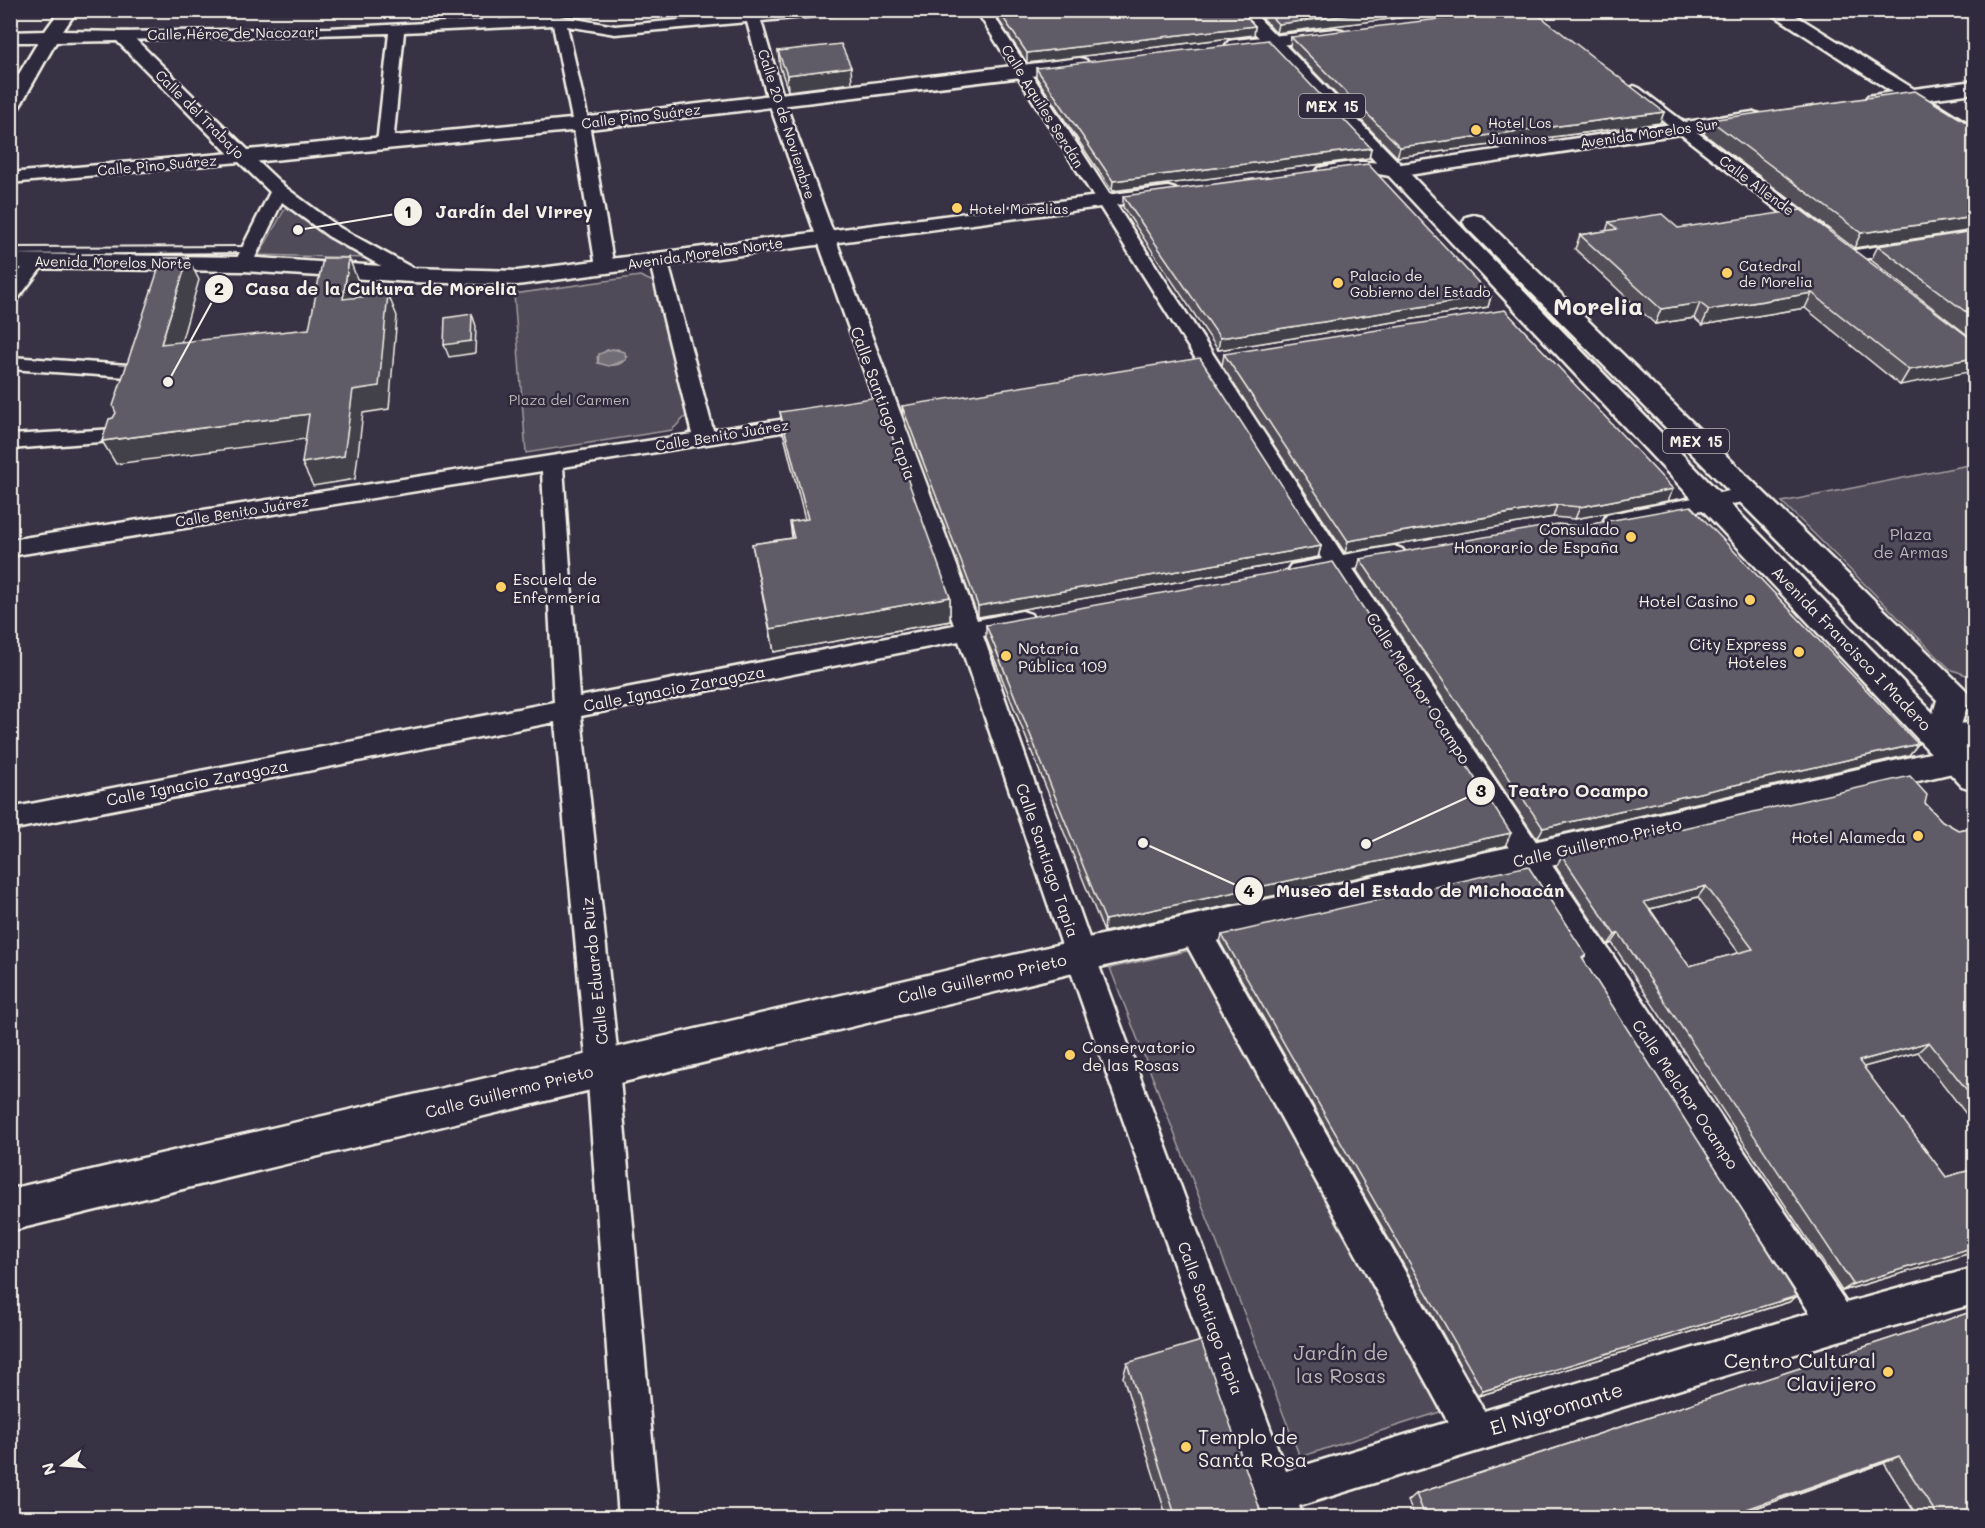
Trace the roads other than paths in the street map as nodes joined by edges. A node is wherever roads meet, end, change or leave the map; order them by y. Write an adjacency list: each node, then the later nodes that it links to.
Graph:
1 (69, 10): 13 (main road)
2 (839, 10): 6 (street, Calle Héroe de Nacozari)
3 (983, 10): 20 (street, Calle Aquiles Serdán)
4 (1241, 10): 17 (main road, MEX 15)
5 (1773, 10): 23 (main road)
6 (752, 14): 10 (street, Calle Héroe de Nacozari); 24 (street, Calle 20 de Noviembre)
7 (602, 15): 10 (street)
8 (489, 17): 9 (street, Calle Héroe de Nacozari); 11 (street, Calle Héroe de Nacozari)
9 (559, 20): 10 (street, Calle Héroe de Nacozari); 15 (street)
10 (585, 24): 15 (street)
11 (397, 28): 14 (street, Calle Héroe de Nacozari); 31 (street)
12 (1350, 32): 17 (main road)
13 (51, 36): 14 (main road, Calle Héroe de Nacozari); 16 (main road, Calle Héroe de Nacozari); 26 (main road)
14 (122, 36): 32 (main road, Calle del Trabajo)
15 (563, 36): 28 (street)
16 (10, 37)
17 (1270, 41): 18 (main road); 33 (main road, MEX 15)
18 (1219, 47)
19 (1103, 61): 20 (main road, Calle Pino Suárez)
20 (1021, 71): 24 (main road, Calle Pino Suárez); 38 (street, Calle Aquiles Serdán)
21 (1619, 80): 29 (street, Calle Allende)
22 (1974, 87): 23 (main road)
23 (1910, 95): 25 (main road); 30 (main road)
24 (776, 100): 28 (main road, Calle Pino Suárez); 39 (street, Calle 20 de Noviembre)
25 (1853, 103)
26 (10, 106)
27 (1773, 115): 29 (main road, Avenida Morelos Sur)
28 (581, 124): 31 (main road, Calle Pino Suárez); 47 (street)
29 (1682, 128): 33 (main road, Avenida Morelos Sur); 42 (street, Calle Allende)
30 (1974, 135)
31 (385, 144): 32 (main road, Calle Pino Suárez)
32 (243, 157): 35 (street, Calle Pino Suárez); 36 (street, Calle del Trabajo)
33 (1395, 171): 34 (main road); 61 (main road, Avenida Francisco I Madero / MEX 15); 62 (main road, Avenida Francisco I Madero / MEX 15)
34 (1310, 174)
35 (10, 177)
36 (279, 191): 43 (street); 49 (street, Calle del Trabajo)
37 (1183, 191): 38 (main road, Avenida Morelos Norte)
38 (1102, 201): 39 (main road, Avenida Morelos Norte); 52 (street, Calle Melchor Ocampo)
39 (825, 237): 44 (main road, Avenida Morelos Norte); 69 (street, Calle Santiago Tapia)
40 (1974, 237): 42 (street)
41 (10, 251): 43 (lane)
42 (1849, 256): 48 (street, Calle Allende)
43 (246, 257): 46 (main road, Avenida Morelos Norte); 49 (main road, Avenida Morelos Norte)
44 (658, 259): 47 (main road, Avenida Morelos Norte); 58 (street)
45 (10, 261): 46 (main road, Avenida Morelos Norte)
46 (37, 262): 50 (street)
47 (605, 267): 49 (main road, Avenida Morelos Norte)
48 (1867, 269)
49 (411, 275)
50 (10, 296)
51 (1227, 356): 52 (street)
52 (1204, 360): 54 (street); 66 (street, Calle Melchor Ocampo)
53 (10, 363): 55 (street)
54 (1180, 364)
55 (128, 371)
56 (840, 416): 58 (street, Calle Benito Juárez)
57 (117, 435): 59 (street)
58 (704, 438): 60 (street, Calle Benito Juárez)
59 (10, 442)
60 (552, 461): 64 (street, Calle Benito Juárez); 70 (street, Calle Eduardo Ruiz)
61 (1750, 494): 62 (street); 71 (main road, Avenida Francisco I Madero / MEX 15)
62 (1712, 502): 63 (street); 71 (main road, Avenida Francisco I Madero / MEX 15)
63 (1596, 524)
64 (10, 548)
65 (1418, 550): 66 (street)
66 (1339, 564): 67 (street); 73 (street, Calle Melchor Ocampo)
67 (1281, 574)
68 (1049, 616): 69 (street, Calle Ignacio Zaragoza)
69 (968, 630): 70 (street, Calle Ignacio Zaragoza); 75 (street, Calle Santiago Tapia)
70 (567, 709): 72 (street, Calle Ignacio Zaragoza); 76 (street, Calle Eduardo Ruiz)
71 (1961, 753): 73 (main road, Calle Guillermo Prieto)
72 (10, 819)
73 (1529, 857): 74 (main road, Calle Guillermo Prieto); 79 (street, Calle Melchor Ocampo)
74 (1194, 931): 75 (main road, Calle Guillermo Prieto); 80 (street)
75 (1081, 955): 76 (main road, Calle Guillermo Prieto); 81 (street, Calle Santiago Tapia)
76 (603, 1068): 77 (main road, Calle Guillermo Prieto); 82 (street, Calle Eduardo Ruiz)
77 (10, 1210)
78 (1974, 1286): 79 (street, El Nigromante)
79 (1838, 1323): 80 (street, El Nigromante)
80 (1475, 1432): 81 (street, El Nigromante)
81 (1278, 1506)
82 (639, 1518)

